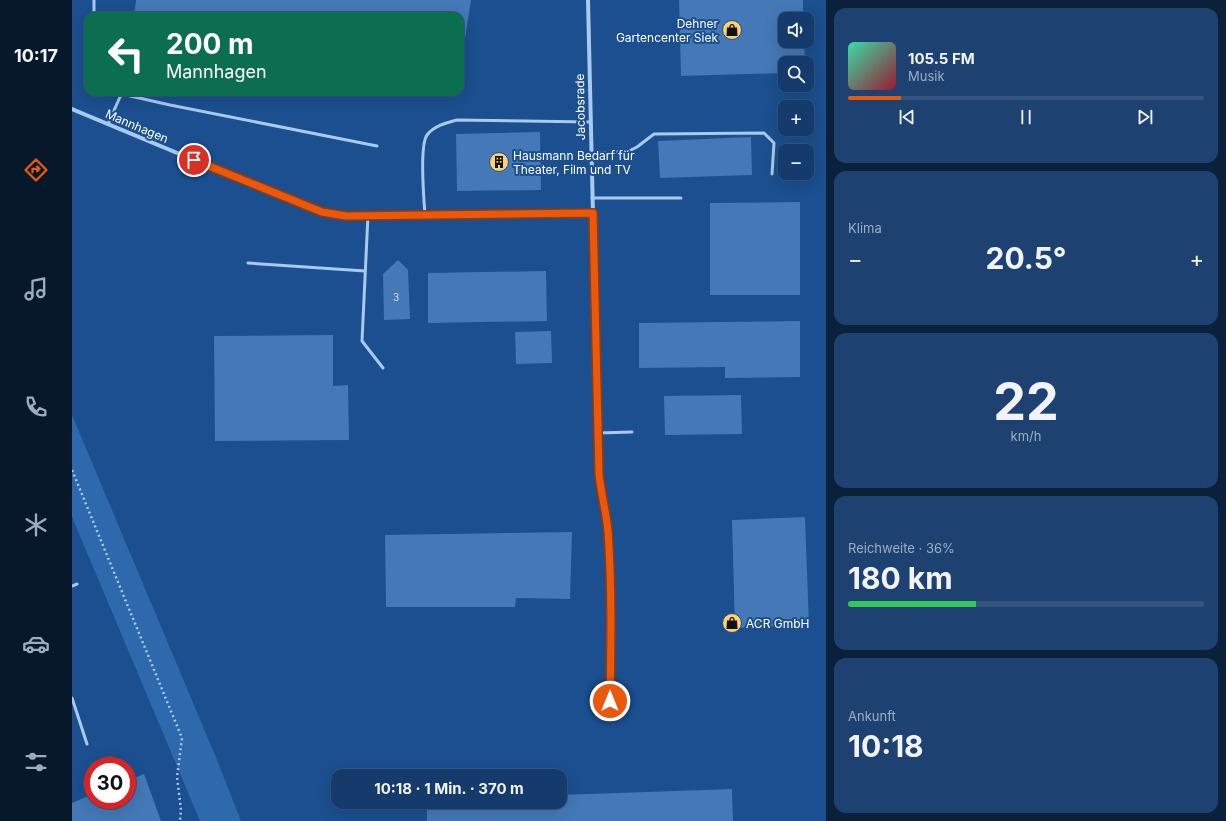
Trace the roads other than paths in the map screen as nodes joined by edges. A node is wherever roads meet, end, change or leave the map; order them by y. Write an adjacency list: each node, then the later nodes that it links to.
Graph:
1 (94, 0): 3 (lane)
2 (588, 0): 7 (street, Jacobsrade)
3 (94, 12)
4 (120, 96): 8 (lane)
5 (135, 96): 9 (lane)
6 (72, 109): 8 (street, Mannhagen)
7 (590, 122): 10 (street, Jacobsrade); 16 (lane)
8 (108, 124): 15 (street, Mannhagen)
9 (377, 146)
10 (591, 154): 11 (lane); 12 (street, Jacobsrade)
11 (772, 174)
12 (592, 198): 13 (lane); 14 (street, Jacobsrade)
13 (681, 198)
14 (593, 213): 16 (street, Mannhagen); 21 (street, Jacobsrade)
15 (368, 215): 16 (street, Mannhagen); 18 (lane)
16 (425, 215)
17 (248, 264): 18 (lane)
18 (365, 271): 19 (lane)
19 (383, 368)
20 (632, 432): 21 (lane)
21 (598, 433): 25 (street, Jacobsrade)
22 (77, 584): 23 (lane)
23 (72, 586)
24 (72, 698): 26 (lane)
25 (610, 716)
26 (87, 744)

